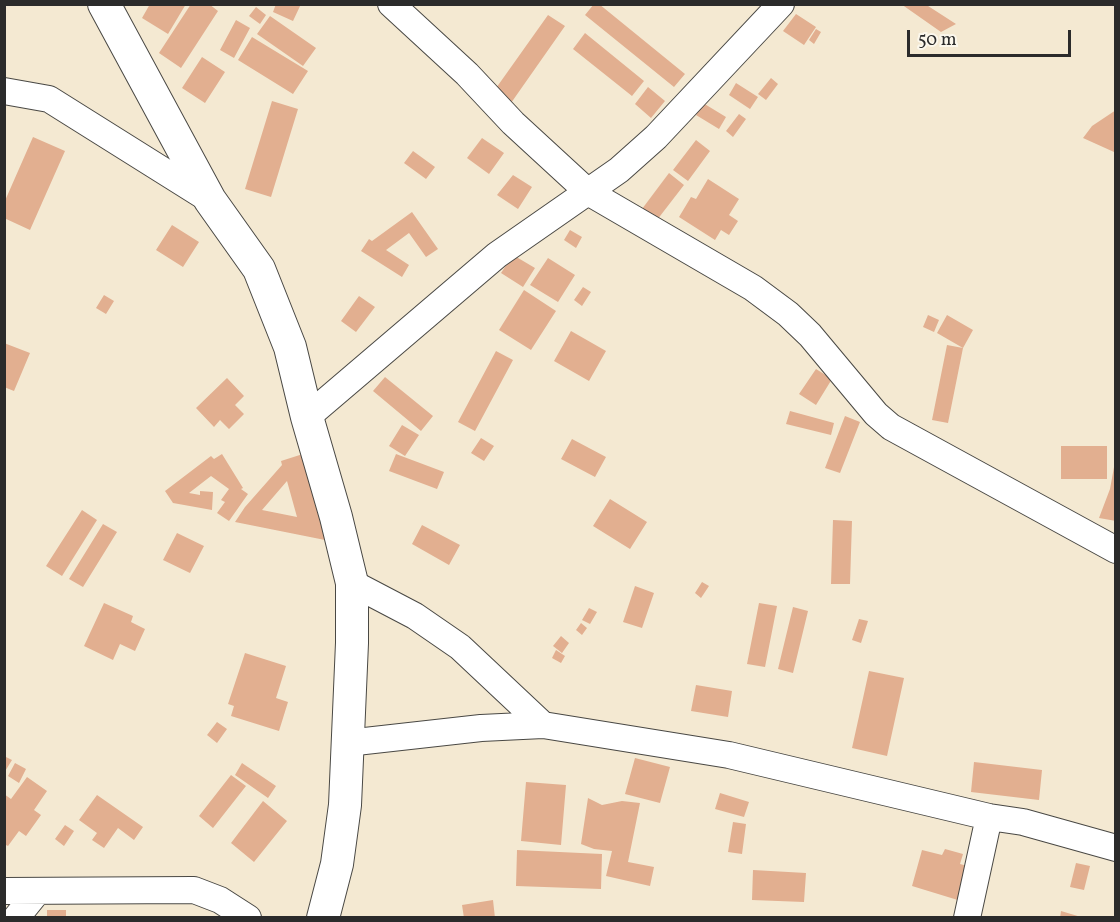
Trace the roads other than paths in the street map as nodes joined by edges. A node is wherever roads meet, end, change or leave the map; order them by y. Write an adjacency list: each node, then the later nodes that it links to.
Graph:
1 (104, 4): 6 (street)
2 (391, 4): 5 (street)
3 (781, 4): 5 (street)
4 (4, 91): 6 (street)
5 (588, 192): 7 (street); 8 (street)
6 (210, 200): 7 (street)
7 (307, 417): 9 (street)
8 (1116, 550)
9 (352, 583): 10 (street); 11 (street)
10 (543, 725): 11 (street); 12 (street)
11 (347, 743): 18 (street)
12 (989, 817): 13 (street); 19 (street)
13 (1116, 848)
14 (4, 891): 15 (street)
15 (37, 892): 16 (street); 17 (street)
16 (16, 918)
17 (248, 918)
18 (323, 918)
19 (967, 918)

